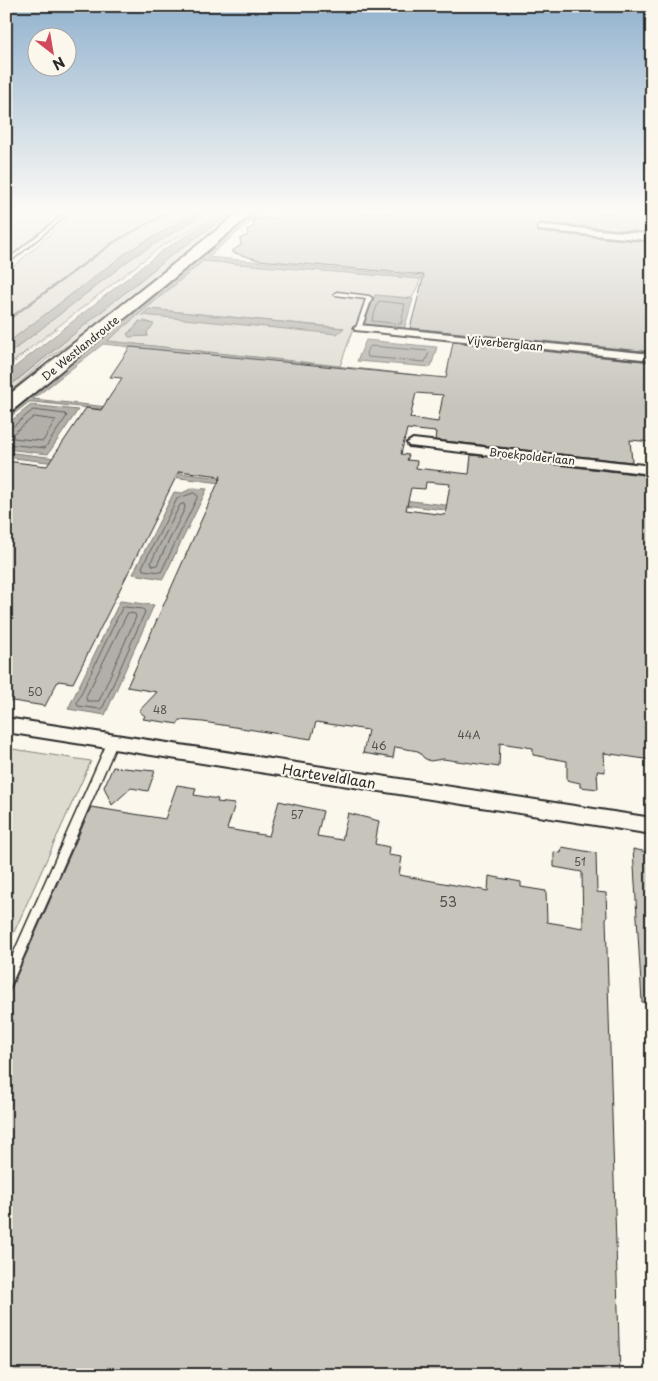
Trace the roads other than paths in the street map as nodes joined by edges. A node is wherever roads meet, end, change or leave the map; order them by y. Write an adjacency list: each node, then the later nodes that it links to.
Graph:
1 (158, 277): 6 (main road, De Westlandroute)
2 (168, 277): 7 (main road, De Westlandroute)
3 (338, 294): 4 (lane)
4 (359, 328): 5 (street, Vijverberglaan)
5 (652, 357)
6 (6, 398)
7 (6, 406)
8 (413, 443): 9 (street, Broekpolderlaan)
9 (652, 470)
10 (6, 725): 11 (street, Harteveldlaan)
11 (113, 741): 12 (street, Harteveldlaan); 13 (lane)
12 (652, 826)
13 (6, 983)

